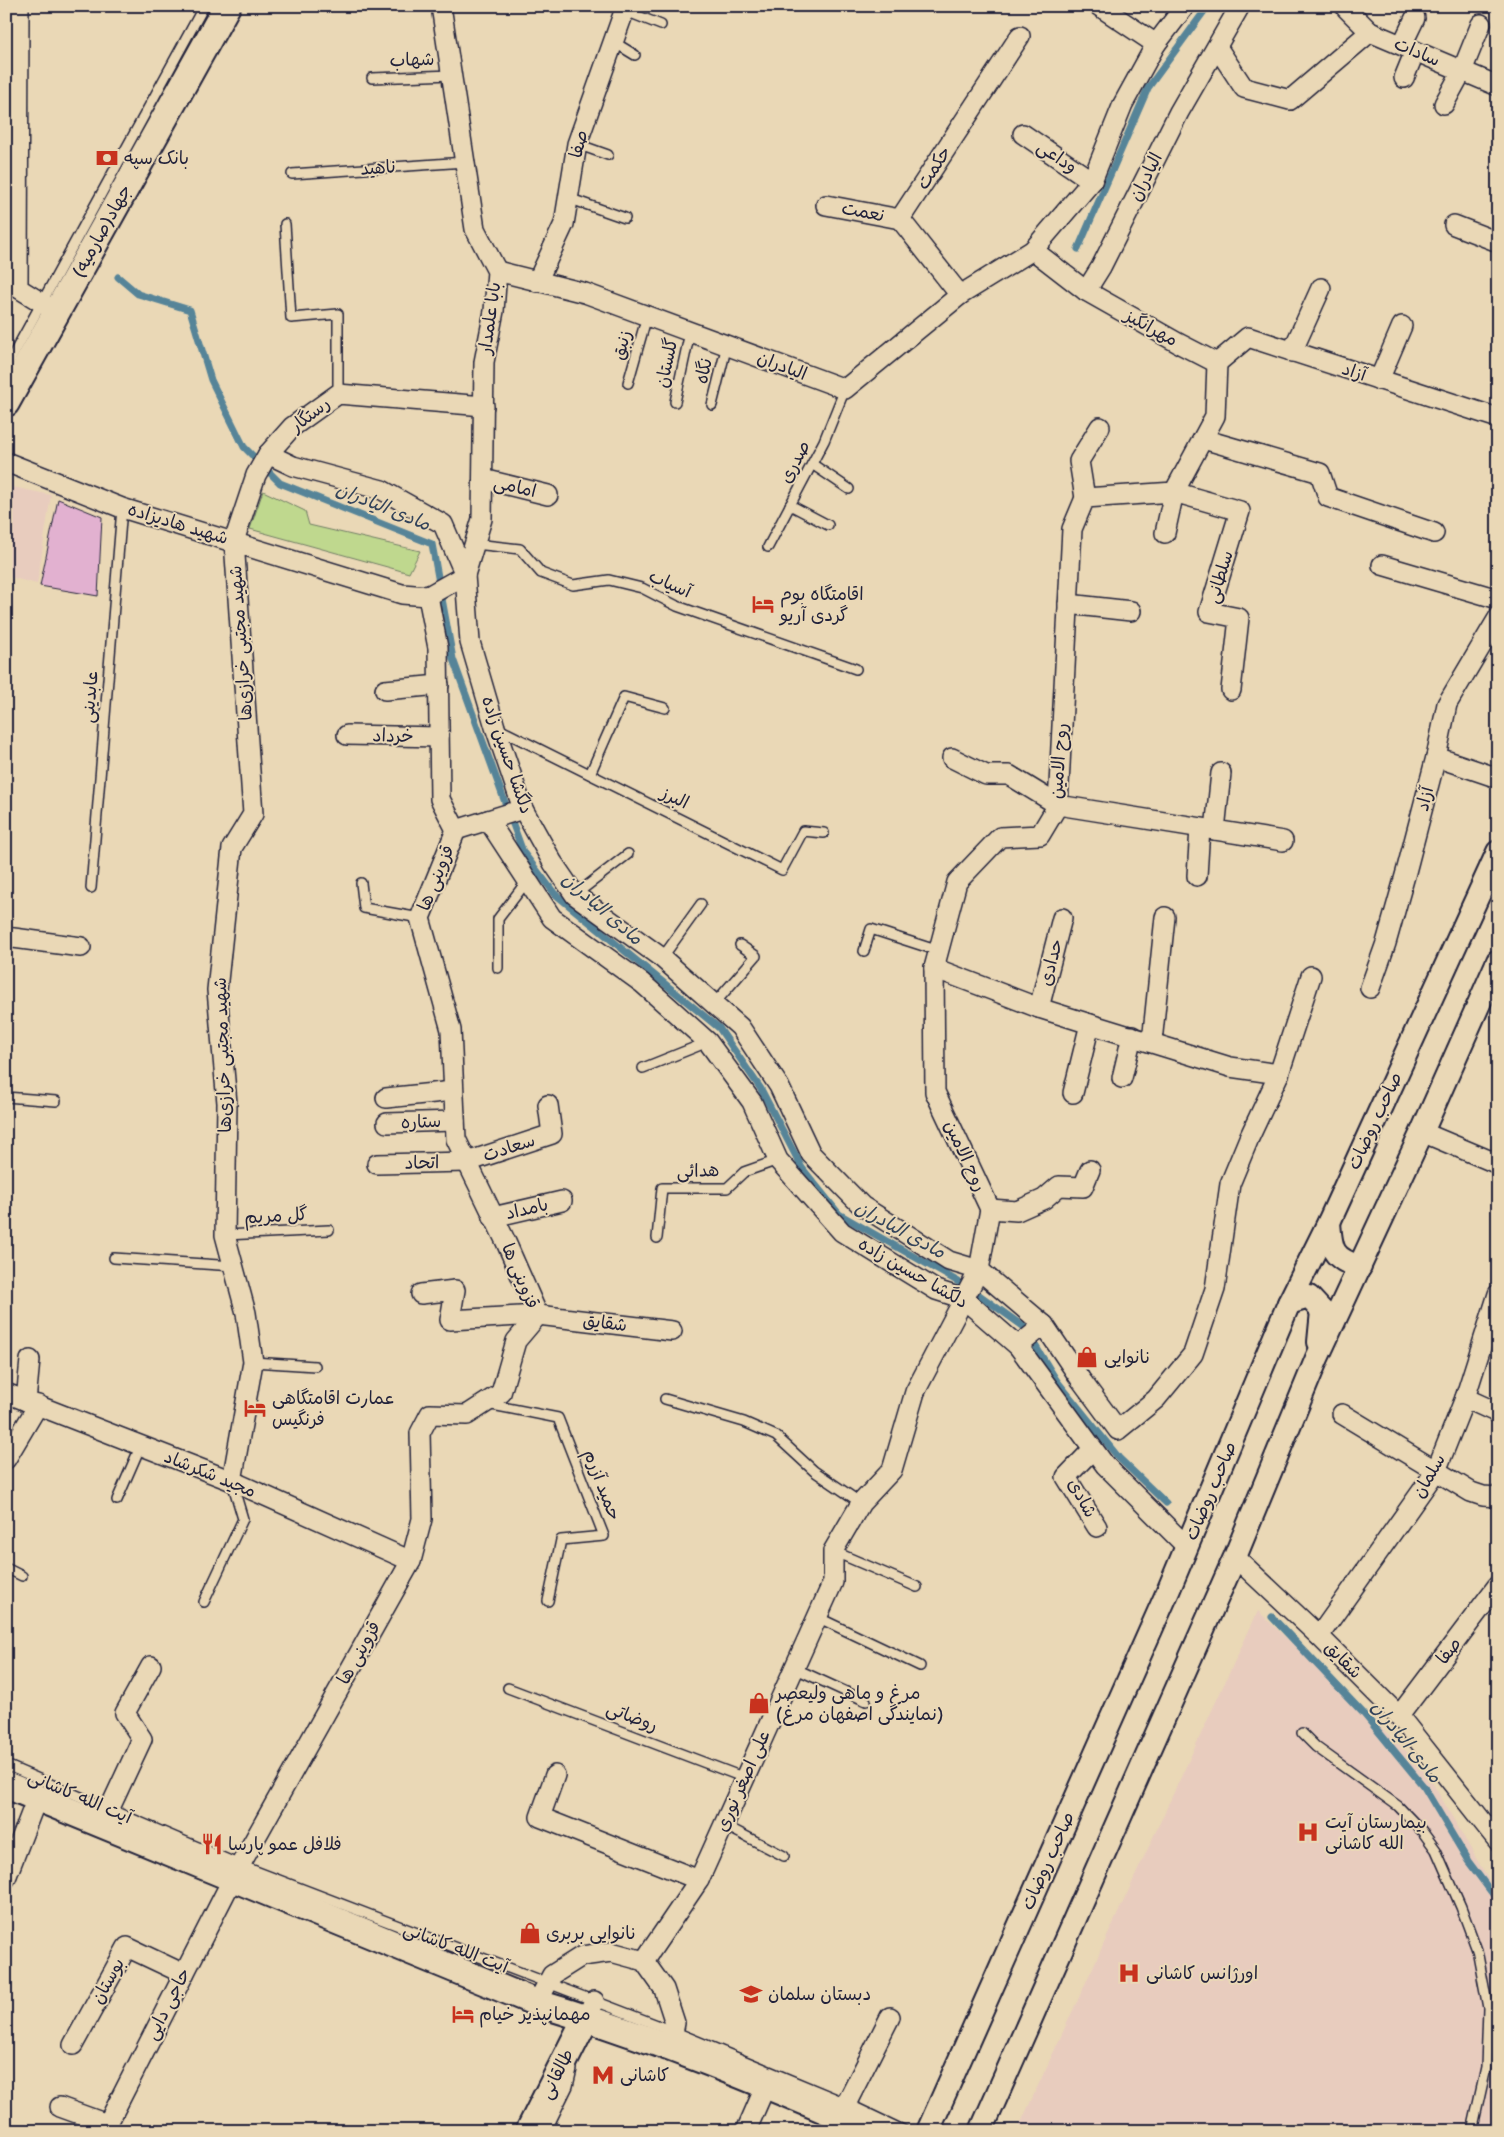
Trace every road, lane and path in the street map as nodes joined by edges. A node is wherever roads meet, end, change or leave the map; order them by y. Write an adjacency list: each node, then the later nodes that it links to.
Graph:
1 (19, 6): 17 (street)
2 (204, 6): 47 (lane, جهاد(صارمیه))
3 (227, 6): 47 (main road, جهاد(صارمیه))
4 (441, 6): 22 (street, بابا علمدار)
5 (1099, 6): 16 (street)
6 (1185, 6): 16 (street)
7 (1240, 6): 18 (street, الیادران)
8 (1346, 6): 13 (street, سادات)
9 (621, 8): 12 (lane); 15 (street, صفا)
10 (1415, 18): 19 (street)
11 (1481, 24): 21 (street)
12 (661, 25)
13 (1370, 32): 18 (street); 19 (street, سادات)
14 (1020, 36): 37 (street, حکمت)
15 (612, 41): 20 (lane); 29 (street, صفا)
16 (1156, 44): 33 (street)
17 (12, 46): 28 (street)
18 (1217, 47): 45 (street, الیادران)
19 (1409, 48): 21 (street, سادات); 24 (street)
20 (636, 55)
21 (1462, 71): 25 (street, سادات); 26 (street)
22 (452, 76): 23 (lane, شهاب); 31 (street, بابا علمدار)
23 (372, 78)
24 (1404, 78)
25 (1498, 86)
26 (1444, 104)
27 (1023, 134): 33 (street, وداعی)
28 (12, 142): 47 (street)
29 (577, 144): 30 (lane); 34 (street, صفا)
30 (608, 155)
31 (465, 162): 32 (lane, ناهید); 42 (street, بابا علمدار)
32 (292, 174)
33 (1092, 181): 41 (street)
34 (568, 198): 36 (lane); 43 (street, صفا)
35 (826, 205): 37 (street, نعمت)
36 (625, 218)
37 (900, 219): 46 (street)
38 (285, 224): 58 (lane)
39 (1454, 225): 40 (street)
40 (1498, 242)
41 (1033, 250): 45 (street); 46 (street)
42 (497, 271): 43 (street, الیادران); 62 (street, بابا علمدار)
43 (537, 282): 48 (street, الیادران)
44 (1321, 288): 52 (street)
45 (1086, 291): 53 (street, مهرانگیز)
46 (960, 295): 57 (street)
47 (50, 308): 54 (lane, جهاد(صارمیه)); 60 (main road, جهاد(صارمیه))
48 (647, 316): 50 (street, الیادران); 56 (lane, زنبق)
49 (1402, 326): 55 (street)
50 (690, 332): 51 (street, الیادران); 59 (lane, گلستان)
51 (727, 345): 57 (street, الیادران); 61 (lane, نگاه)
52 (1292, 352): 53 (street, آزاد); 55 (street, آزاد)
53 (1217, 363): 65 (street)
54 (6, 368)
55 (1378, 380): 63 (street, آزاد)
56 (628, 383)
57 (845, 389): 68 (lane, صدری)
58 (338, 394): 62 (street, رستگار); 66 (street, رستگار)
59 (675, 402)
60 (6, 403)
61 (712, 405)
62 (484, 406): 69 (street, بابا علمدار)
63 (1498, 418)
64 (1100, 427): 73 (street)
65 (1203, 439): 71 (street); 78 (street)
66 (268, 454): 79 (street, رستگار); 83 (street)
67 (6, 462): 75 (street, شهید هادیزاده)
68 (812, 464): 70 (lane); 74 (lane, صدری)
69 (483, 479): 72 (street, امامی); 80 (street, بابا علمدار)
70 (849, 489)
71 (1174, 492): 73 (street); 77 (street); 92 (street, سلطانی)
72 (548, 494)
73 (1085, 498): 86 (street, روح الامین)
74 (790, 505): 76 (lane); 81 (lane, صدری)
75 (122, 508): 79 (street, شهید هادیزاده); 114 (lane, عابدینی)
76 (828, 525)
77 (1165, 533)
78 (1434, 533)
79 (234, 541): 84 (street, شهید هادیزاده); 158 (street, شهید مجتبی خرازی‌ها)
80 (474, 544): 83 (street, بابا علمدار); 89 (lane, آسیاب)
81 (768, 547)
82 (1382, 565): 85 (street)
83 (465, 575): 84 (street); 94 (street, دلگشا حسین زاده)
84 (428, 596): 90 (street)
85 (1498, 599)
86 (1068, 604): 87 (street); 102 (street, روح الامین)
87 (1131, 611)
88 (1498, 618): 97 (street, آزاد)
89 (856, 669)
90 (439, 685): 91 (street); 96 (street)
91 (384, 690)
92 (1231, 690)
93 (665, 708): 100 (lane)
94 (495, 727): 100 (lane, البرز); 103 (street, دلگشا حسین زاده)
95 (347, 735): 96 (street, خرداد)
96 (439, 737): 106 (street)
97 (1436, 757): 101 (street); 129 (street, آزاد)
98 (952, 758): 102 (street)
99 (1221, 772): 105 (street)
100 (590, 774): 107 (lane, البرز)
101 (1498, 778)
102 (1058, 805): 105 (street); 125 (street, روح الامین)
103 (523, 809): 104 (street, قزوینی ها); 115 (street, دلگشا حسین زاده)
104 (488, 820): 106 (street, قزوینی ها); 112 (street, دلگشا حسین زاده)
105 (1207, 829): 108 (street); 111 (street)
106 (456, 830): 118 (street, قزوینی ها)
107 (824, 832)
108 (1283, 841)
109 (1498, 852): 156 (street, صاحب روضات)
110 (628, 854): 115 (lane)
111 (1197, 876)
112 (527, 881): 127 (lane); 134 (street, دلگشا حسین زاده)
113 (361, 883): 118 (lane)
114 (91, 888)
115 (575, 895): 124 (street, دلگشا حسین زاده)
116 (701, 904): 124 (lane)
117 (1165, 917): 135 (street)
118 (420, 918): 139 (street, قزوینی ها)
119 (1062, 918): 131 (street, حدادی)
120 (6, 937): 122 (street)
121 (740, 945): 130 (lane)
122 (81, 947)
123 (864, 951): 125 (lane)
124 (662, 958): 130 (street, دلگشا حسین زاده)
125 (936, 959): 131 (street); 154 (street, روح الامین)
126 (1498, 961): 147 (street)
127 (498, 968)
128 (1311, 976): 137 (street)
129 (1370, 988)
130 (714, 1004): 163 (street, دلگشا حسین زاده)
131 (1039, 1008): 132 (street)
132 (1090, 1024): 133 (street); 140 (street)
133 (1132, 1036): 135 (street); 138 (street)
134 (708, 1042): 136 (lane); 148 (street, دلگشا حسین زاده)
135 (1152, 1042): 137 (street)
136 (643, 1068)
137 (1279, 1074): 169 (street, دلگشا حسین زاده)
138 (1122, 1078)
139 (454, 1090): 142 (street); 145 (street, قزوینی ها)
140 (1074, 1093)
141 (6, 1097): 143 (lane)
142 (386, 1098)
143 (56, 1102)
144 (548, 1105): 149 (street, سعادت)
145 (455, 1121): 146 (street, ستاره); 149 (street, قزوینی ها)
146 (387, 1123)
147 (1422, 1132): 151 (street); 162 (street)
148 (778, 1160): 159 (lane, هدائی); 166 (street, دلگشا حسین زاده)
149 (467, 1162): 150 (street, اتحاد); 155 (street, قزوینی ها)
150 (377, 1164)
151 (1498, 1164)
152 (1090, 1170): 154 (street)
153 (562, 1201): 155 (street, بامداد)
154 (990, 1209): 163 (street, روح الامین)
155 (493, 1217): 168 (street, قزوینی ها)
156 (1328, 1222): 162 (street); 167 (street, صاحب روضات)
157 (329, 1230): 158 (lane, گل مریم)
158 (226, 1235): 161 (street, شهید مجتبی خرازی‌ها)
159 (657, 1238)
160 (114, 1258): 161 (lane)
161 (234, 1266): 174 (street, شهید مجتبی خرازی‌ها)
162 (1360, 1267): 172 (street)
163 (979, 1270): 166 (street, روح الامین); 169 (street, دلگشا حسین زاده)
164 (421, 1294): 168 (street, شقایق)
165 (1498, 1294): 177 (street, سلمان)
166 (964, 1299): 171 (street, دلگشا حسین زاده); 190 (street)
167 (1289, 1303): 172 (street); 192 (street, صاحب روضات)
168 (538, 1315): 170 (street, شقایق); 180 (street, قزوینی ها)
169 (1044, 1325): 171 (street)
170 (672, 1331)
171 (1018, 1346): 184 (street, دلگشا حسین زاده)
172 (1317, 1358): 194 (street)
173 (30, 1360): 179 (street)
174 (253, 1362): 175 (lane); 187 (street, شهید مجتبی خرازی‌ها)
175 (315, 1366)
176 (6, 1393): 179 (street, مجید شکرشاد)
177 (1465, 1398): 181 (street); 186 (street, سلمان)
178 (665, 1399): 190 (lane)
179 (32, 1403): 183 (street, مجید شکرشاد); 185 (street)
180 (485, 1403): 195 (street, قزوینی ها); 200 (lane, حمید آزرم)
181 (1498, 1413)
182 (1342, 1414): 186 (street)
183 (141, 1446): 187 (street, مجید شکرشاد); 189 (lane)
184 (1093, 1449): 191 (street, شادی); 192 (street, دلگشا حسین زاده)
185 (6, 1459)
186 (1436, 1471): 188 (street); 203 (street, سلمان)
187 (232, 1481): 195 (street, مجید شکرشاد); 201 (lane)
188 (1498, 1497)
189 (117, 1500)
190 (861, 1503): 193 (street)
191 (1097, 1527)
192 (1187, 1548): 239 (street, صاحب روضات)
193 (833, 1551): 198 (lane); 202 (street, علی اصغر نوری)
194 (1235, 1557): 203 (street, شقایق); 240 (street)
195 (411, 1561): 220 (street, قزوینی ها)
196 (6, 1568): 197 (lane)
197 (22, 1576)
198 (917, 1587)
199 (1495, 1596): 209 (street, صفا)
200 (548, 1601)
201 (204, 1602)
202 (817, 1617): 205 (lane); 206 (street, علی اصغر نوری)
203 (1319, 1636): 209 (street, شقایق)
204 (150, 1666): 216 (street)
205 (920, 1666)
206 (794, 1668): 208 (lane); 213 (street, علی اصغر نوری)
207 (508, 1688): 213 (lane, روضاتی)
208 (866, 1700)
209 (1398, 1716): 218 (street, شقایق)
210 (1302, 1733): 241 (lane)
211 (6, 1765): 216 (lane, آیت الله کاشانی)
212 (555, 1775): 222 (street)
213 (745, 1778): 217 (street, علی اصغر نوری)
214 (6, 1785): 215 (main road, آیت الله کاشانی)
215 (37, 1798): 216 (main road, آیت الله کاشانی); 221 (street)
216 (106, 1817): 220 (main road, آیت الله کاشانی)
217 (724, 1826): 219 (lane); 222 (street, علی اصغر نوری)
218 (1498, 1841)
219 (784, 1856)
220 (236, 1872): 224 (street, حاجی دایی); 225 (main road, آیت الله کاشانی)
221 (6, 1878)
222 (699, 1880): 223 (street, علی اصغر نوری)
223 (644, 1962): 225 (street); 228 (street)
224 (184, 1974): 229 (street, بوستان); 233 (street, حاجی دایی)
225 (542, 1993): 226 (main road, آیت الله کاشانی)
226 (590, 2009): 228 (main road, آیت الله کاشانی); 234 (main road, طالقانی); 235 (lane, طالقانی)
227 (890, 2017): 232 (street)
228 (671, 2039): 230 (main road, آیت الله کاشانی); 232 (lane, آیت الله کاشانی)
229 (73, 2045)
230 (766, 2085): 232 (main road, آیت الله کاشانی); 236 (street)
231 (60, 2107): 233 (street)
232 (843, 2110): 237 (main road, آیت الله کاشانی); 238 (lane, آیت الله کاشانی)
233 (106, 2128)
234 (529, 2131)
235 (546, 2131)
236 (746, 2131)
237 (874, 2131)
238 (904, 2131)
239 (928, 2131)
240 (980, 2131)
241 (1472, 2131)

